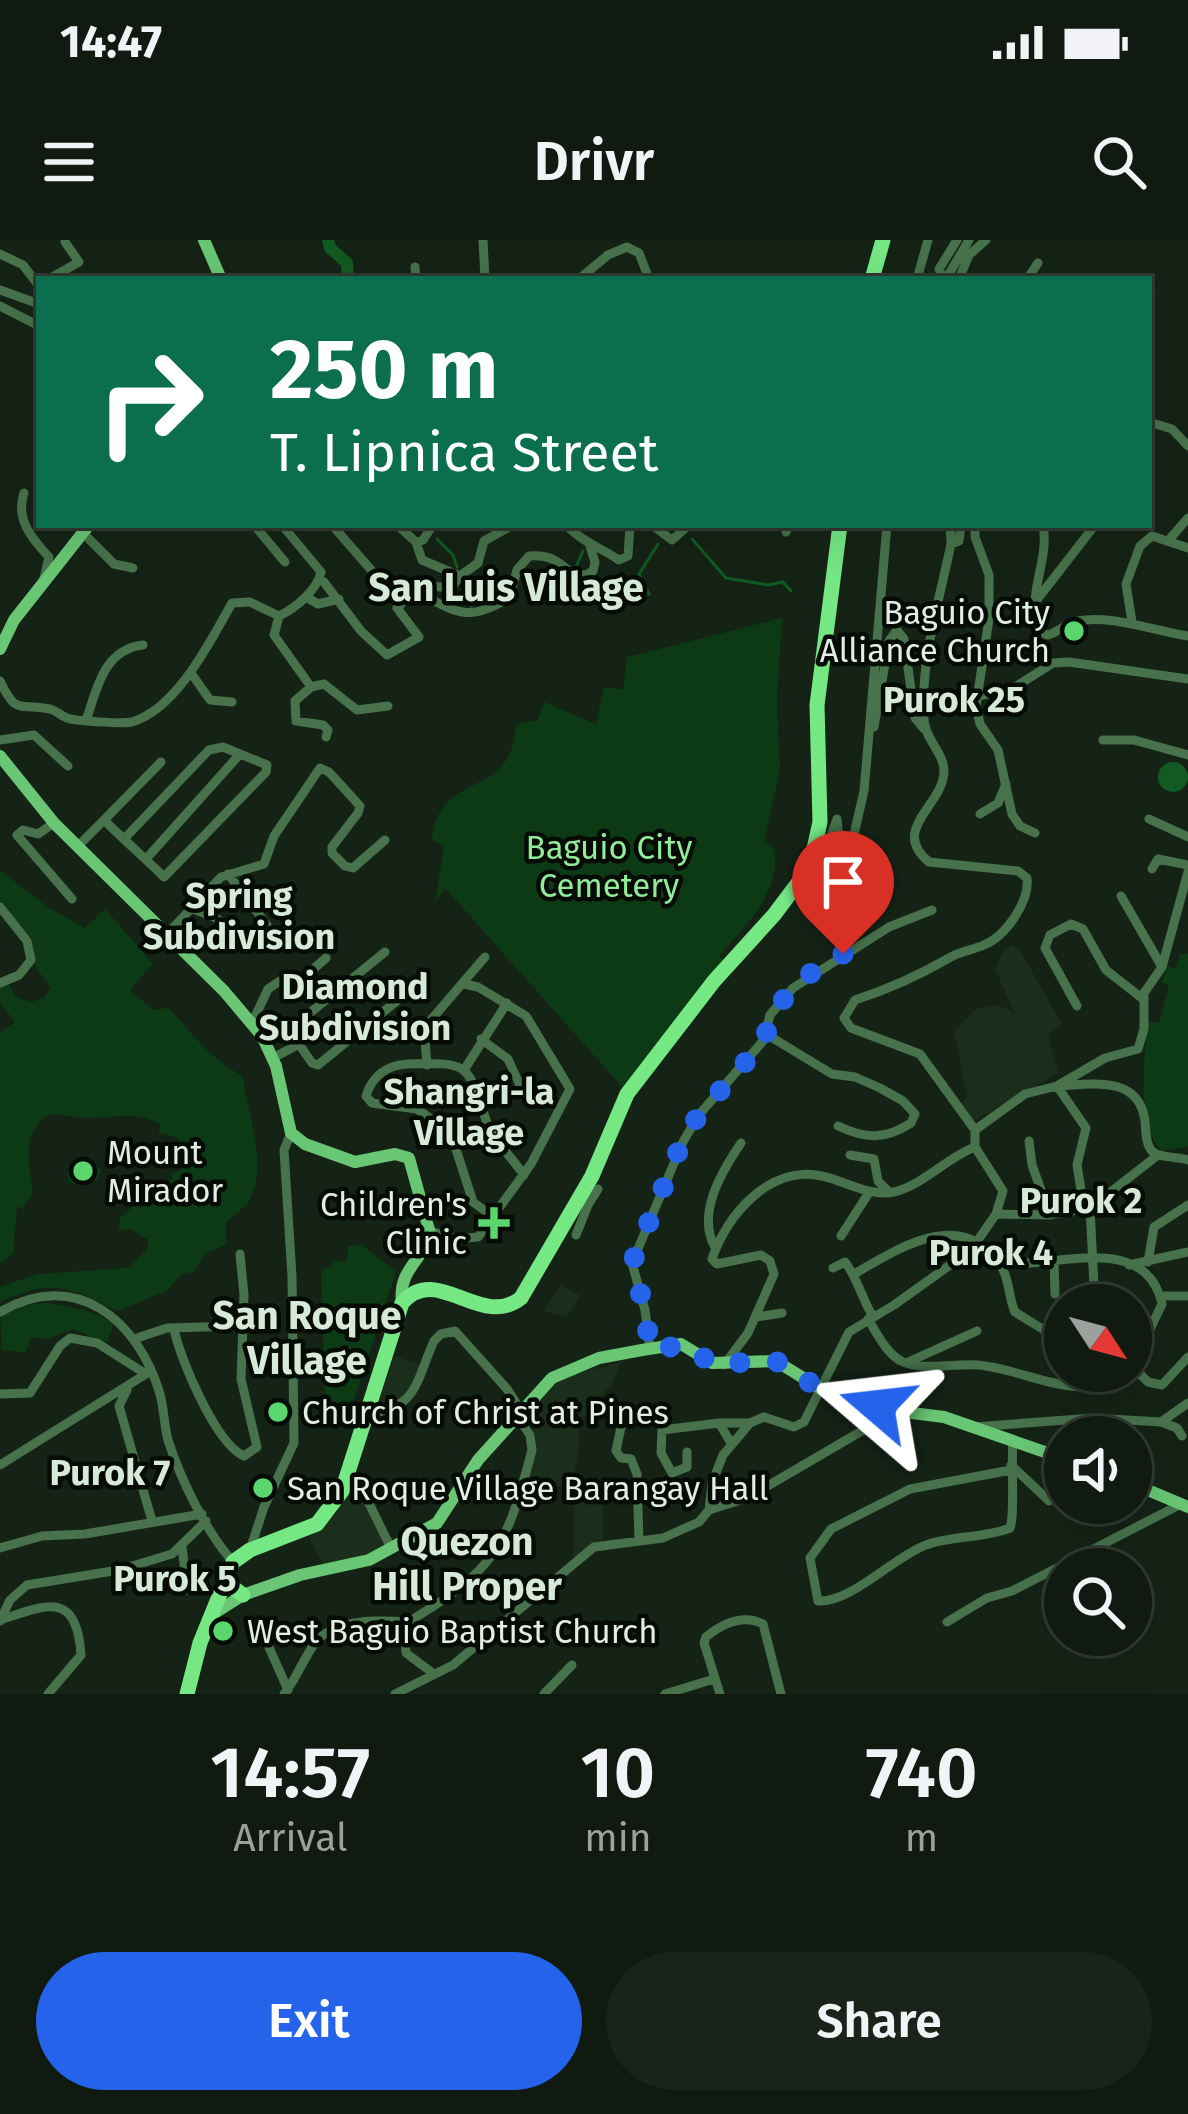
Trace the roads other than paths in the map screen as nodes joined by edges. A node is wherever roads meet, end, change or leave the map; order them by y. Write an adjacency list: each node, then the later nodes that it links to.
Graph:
1 (205, 240): 12 (main road)
2 (883, 240): 16 (highway)
3 (928, 240): 17 (street)
4 (957, 240): 18 (street)
5 (970, 240): 19 (street)
6 (986, 240): 20 (street)
7 (483, 241): 13 (street)
8 (65, 242): 11 (street)
9 (0, 254): 22 (street)
10 (1037, 263): 21 (street)
11 (54, 276)
12 (219, 276)
13 (485, 276)
14 (582, 276): 15 (street)
15 (649, 276)
16 (870, 276)
17 (917, 276)
18 (943, 276)
19 (947, 276)
20 (960, 276)
21 (1029, 276)
22 (36, 282)
23 (0, 290): 24 (street)
24 (36, 303)
25 (0, 306): 26 (street)
26 (36, 324)
27 (1152, 423): 28 (street)
28 (1188, 446)
29 (23, 493): 59 (street)
30 (1188, 518): 49 (street)
31 (257, 528): 54 (street)
32 (284, 528): 58 (street)
33 (335, 528): 56 (street)
34 (400, 528): 50 (street)
35 (431, 528): 50 (street)
36 (508, 528): 57 (street)
37 (570, 528): 51 (street)
38 (630, 528): 51 (street)
39 (656, 528): 40 (street)
40 (686, 528)
41 (839, 528): 103 (highway)
42 (886, 528): 80 (street)
43 (950, 528): 52 (street)
44 (961, 528): 52 (street)
45 (975, 528): 75 (street)
46 (1043, 528): 63 (street)
47 (1093, 528): 63 (street)
48 (86, 529): 55 (street); 59 (main road)
49 (1168, 541): 53 (street); 65 (street)
50 (416, 542): 57 (street)
51 (589, 543): 57 (street)
52 (951, 544): 79 (street)
53 (1188, 548)
54 (285, 562)
55 (133, 568)
56 (374, 572)
57 (460, 577)
58 (323, 579): 61 (street); 62 (street)
59 (44, 584): 70 (main road)
60 (410, 595): 62 (street)
61 (306, 597): 62 (street); 64 (street)
62 (339, 599)
63 (1034, 603): 65 (street)
64 (279, 616): 71 (street); 74 (street)
65 (1132, 622): 67 (street)
66 (1188, 626): 67 (street)
67 (1162, 632): 68 (street)
68 (1188, 636)
69 (143, 645): 78 (street)
70 (0, 649)
71 (190, 673): 76 (street); 78 (street)
72 (1188, 679): 75 (street)
73 (0, 681): 78 (street)
74 (311, 687): 77 (street); 81 (street)
75 (976, 697): 89 (street)
76 (232, 702)
77 (388, 706)
78 (87, 718)
79 (925, 729): 80 (street); 135 (street)
80 (870, 733): 103 (street)
81 (326, 737)
82 (0, 740): 88 (street)
83 (1103, 740): 85 (street)
84 (240, 754): 96 (street); 99 (street); 99 (street)
85 (1188, 755)
86 (0, 756): 93 (main road)
87 (160, 762): 92 (street)
88 (68, 766)
89 (1006, 784): 90 (street); 94 (street)
90 (980, 814)
91 (1149, 819): 95 (street)
92 (104, 820): 96 (street); 98 (street)
93 (55, 823): 98 (main road); 106 (street)
94 (1035, 832)
95 (1188, 837)
96 (124, 839): 99 (street)
97 (385, 840): 102 (street)
98 (78, 846): 112 (main road)
99 (146, 859)
100 (1152, 868): 101 (street)
101 (1188, 868): 104 (street)
102 (228, 874): 108 (street); 108 (street)
103 (805, 876): 147 (highway)
104 (1185, 891): 110 (street)
105 (1121, 896): 116 (street)
106 (72, 898)
107 (0, 907): 117 (street)
108 (190, 908): 112 (street)
109 (932, 910): 124 (street)
110 (1172, 929): 111 (street); 116 (street)
111 (1188, 933)
112 (167, 934): 123 (main road)
113 (385, 952): 126 (street)
114 (484, 957): 118 (street)
115 (326, 958): 123 (street)
116 (1162, 967): 119 (street)
117 (0, 982)
118 (464, 984): 121 (street); 129 (street)
119 (1143, 999): 122 (street); 132 (street)
120 (398, 1000): 126 (street)
121 (507, 1003): 125 (street); 143 (street)
122 (1077, 1006)
123 (252, 1023): 128 (main road)
124 (766, 1034): 134 (street); 182 (street)
125 (481, 1039): 131 (street); 133 (street)
126 (299, 1045): 128 (street)
127 (386, 1051): 130 (street)
128 (273, 1058): 136 (main road)
129 (428, 1065): 130 (street); 131 (street)
130 (397, 1066): 152 (street)
131 (464, 1070): 143 (street)
132 (1057, 1087): 135 (street); 141 (street); 149 (street)
133 (528, 1103)
134 (838, 1126)
135 (975, 1130): 139 (street)
136 (291, 1132): 153 (main road); 219 (street)
137 (1029, 1141): 151 (street)
138 (741, 1143): 157 (street)
139 (976, 1147): 146 (street); 150 (street)
140 (850, 1155): 146 (street)
141 (1158, 1156): 142 (street); 149 (street)
142 (1188, 1160)
143 (524, 1175): 152 (street)
144 (598, 1189): 147 (street)
145 (870, 1191): 146 (street); 155 (street); 157 (street)
146 (889, 1192)
147 (584, 1203): 154 (street); 171 (highway)
148 (1188, 1205): 162 (street)
149 (1090, 1208): 151 (street); 160 (street)
150 (996, 1214): 151 (street); 156 (street)
151 (1052, 1214)
152 (492, 1216): 153 (street)
153 (430, 1232): 171 (main road)
154 (576, 1235)
155 (841, 1236)
156 (977, 1243): 163 (street); 166 (street); 175 (street)
157 (716, 1249): 174 (street)
158 (1188, 1252): 162 (street)
159 (240, 1254): 177 (street)
160 (1094, 1256): 161 (street); 164 (street); 168 (street)
161 (1054, 1260): 163 (street); 167 (street)
162 (1148, 1262): 164 (street)
163 (1000, 1264): 180 (street)
164 (1130, 1264): 170 (street)
165 (833, 1268): 166 (street)
166 (854, 1274): 175 (street)
167 (1055, 1284)
168 (1095, 1284)
169 (1188, 1295): 170 (street)
170 (1161, 1296): 176 (street)
171 (402, 1304): 195 (highway)
172 (0, 1312): 181 (street)
173 (782, 1313): 174 (street)
174 (756, 1317): 185 (street)
175 (870, 1318): 184 (street); 190 (street)
176 (1152, 1323)
177 (240, 1326): 178 (street); 178 (street)
178 (175, 1329): 181 (street)
179 (977, 1330): 184 (street)
180 (1044, 1330)
181 (134, 1339): 186 (street)
182 (650, 1348): 185 (main road); 196 (main road)
183 (1188, 1357): 189 (street)
184 (905, 1363): 187 (street)
185 (724, 1365): 190 (main road)
186 (148, 1373): 188 (street); 191 (street); 213 (street)
187 (1044, 1381)
188 (135, 1382): 206 (street); 214 (street)
189 (1152, 1383)
190 (820, 1389): 194 (main road); 198 (street)
191 (0, 1394)
192 (1188, 1403): 197 (street)
193 (632, 1409): 215 (street)
194 (896, 1411): 200 (main road); 212 (street)
195 (364, 1415): 196 (street); 208 (highway)
196 (520, 1415): 218 (main road); 227 (street)
197 (1161, 1422): 200 (street); 201 (street)
198 (750, 1423): 199 (street); 203 (street)
199 (719, 1424): 203 (street); 205 (street)
200 (974, 1427): 202 (main road)
201 (1182, 1436)
202 (1013, 1440): 204 (main road); 207 (street)
203 (731, 1443): 212 (street)
204 (1044, 1451)
205 (687, 1452)
206 (0, 1465)
207 (1011, 1467): 207 (street); 210 (street)
208 (349, 1474): 218 (street); 219 (highway)
209 (1152, 1491): 211 (main road)
210 (1044, 1497)
211 (1181, 1502): 228 (street)
212 (709, 1510): 215 (street)
213 (204, 1518): 214 (street); 216 (street); 220 (street)
214 (152, 1521): 217 (street)
215 (639, 1540): 231 (street)
216 (182, 1546): 222 (street); 224 (street)
217 (0, 1547)
218 (392, 1549): 223 (main road)
219 (250, 1550): 220 (highway)
220 (233, 1562): 221 (highway)
221 (224, 1580): 223 (highway); 225 (highway)
222 (187, 1590)
223 (243, 1595): 225 (main road)
224 (5, 1602): 226 (street)
225 (209, 1617): 235 (highway)
226 (0, 1621): 234 (street)
227 (408, 1622): 231 (street); 233 (street)
228 (947, 1622)
229 (267, 1643): 233 (street)
230 (572, 1665): 237 (street)
231 (434, 1674): 236 (street)
232 (714, 1679): 238 (street); 239 (street); 240 (street)
233 (286, 1692)
234 (48, 1694)
235 (187, 1694)
236 (395, 1694)
237 (544, 1694)
238 (665, 1694)
239 (720, 1694)
240 (782, 1694)

